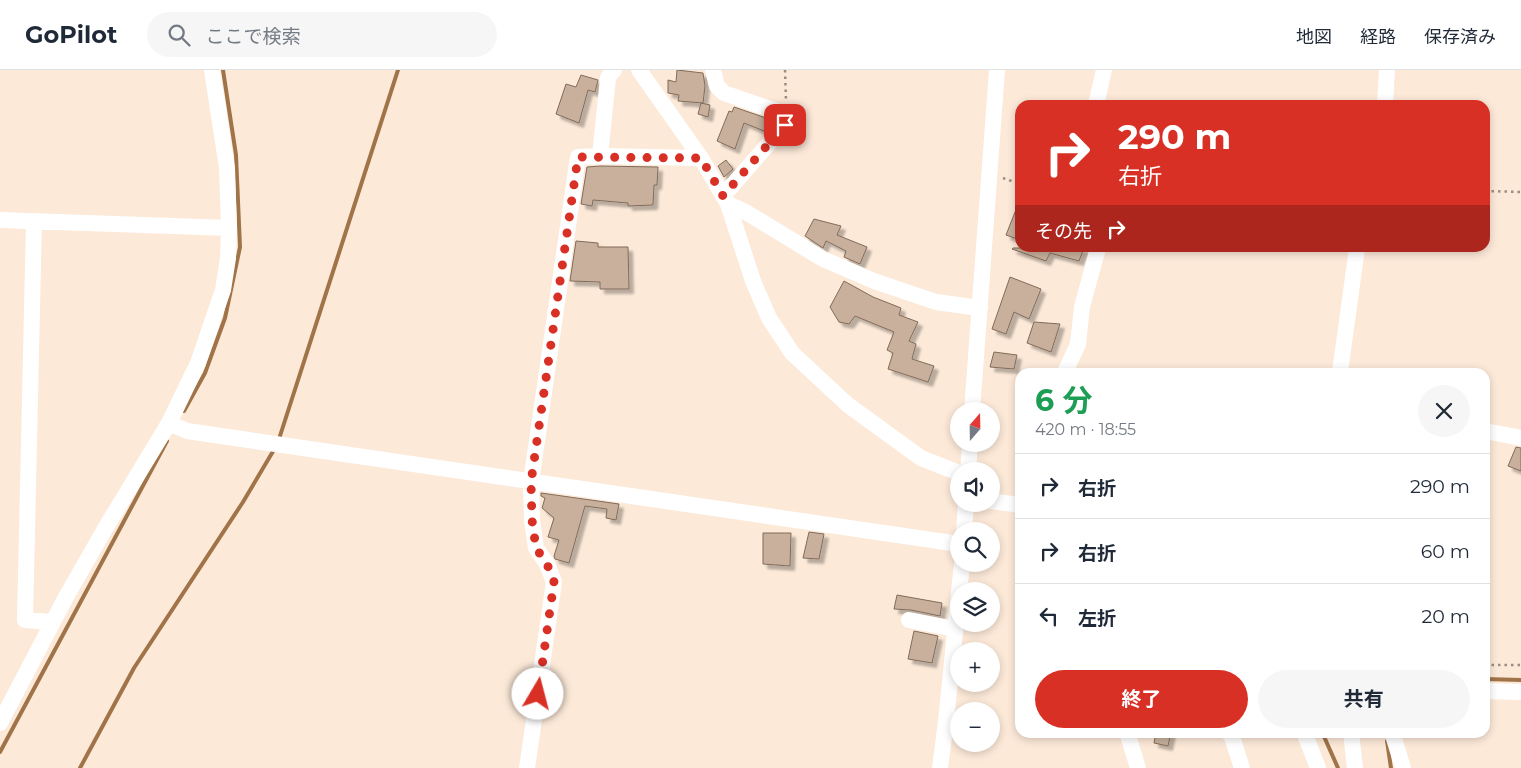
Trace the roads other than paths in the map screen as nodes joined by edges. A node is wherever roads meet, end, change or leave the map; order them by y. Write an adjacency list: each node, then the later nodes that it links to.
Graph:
1 (212, 70): 15 (street)
2 (614, 70): 10 (street)
3 (639, 70): 11 (street)
4 (713, 70): 12 (street)
5 (997, 70): 18 (street)
6 (1104, 70): 8 (street)
7 (1387, 70): 9 (street)
8 (1097, 100)
9 (1386, 100)
10 (600, 156): 11 (street); 26 (street)
11 (701, 158): 12 (street)
12 (725, 200): 18 (street); 25 (street)
13 (0, 220): 14 (street)
14 (34, 221): 15 (street); 31 (street)
15 (228, 228): 22 (street)
16 (1097, 252): 19 (street)
17 (1356, 252): 20 (street)
18 (980, 308): 21 (street)
19 (1067, 368)
20 (1341, 368)
21 (973, 402)
22 (169, 423): 26 (street); 31 (street)
23 (1490, 432): 24 (street)
24 (1521, 438)
25 (950, 469)
26 (531, 482): 29 (street); 42 (street)
27 (1000, 502): 28 (street)
28 (1015, 504)
29 (950, 543)
30 (909, 620): 32 (street)
31 (53, 622): 36 (street)
32 (950, 627)
33 (955, 632): 43 (street)
34 (1490, 691): 35 (street)
35 (1521, 692)
36 (0, 723)
37 (1129, 738): 44 (street)
38 (1232, 738): 45 (street)
39 (1306, 738): 46 (street)
40 (1352, 738): 47 (street)
41 (1394, 738): 48 (street)
42 (527, 768)
43 (940, 768)
44 (1138, 768)
45 (1242, 768)
46 (1318, 768)
47 (1355, 768)
48 (1403, 768)

